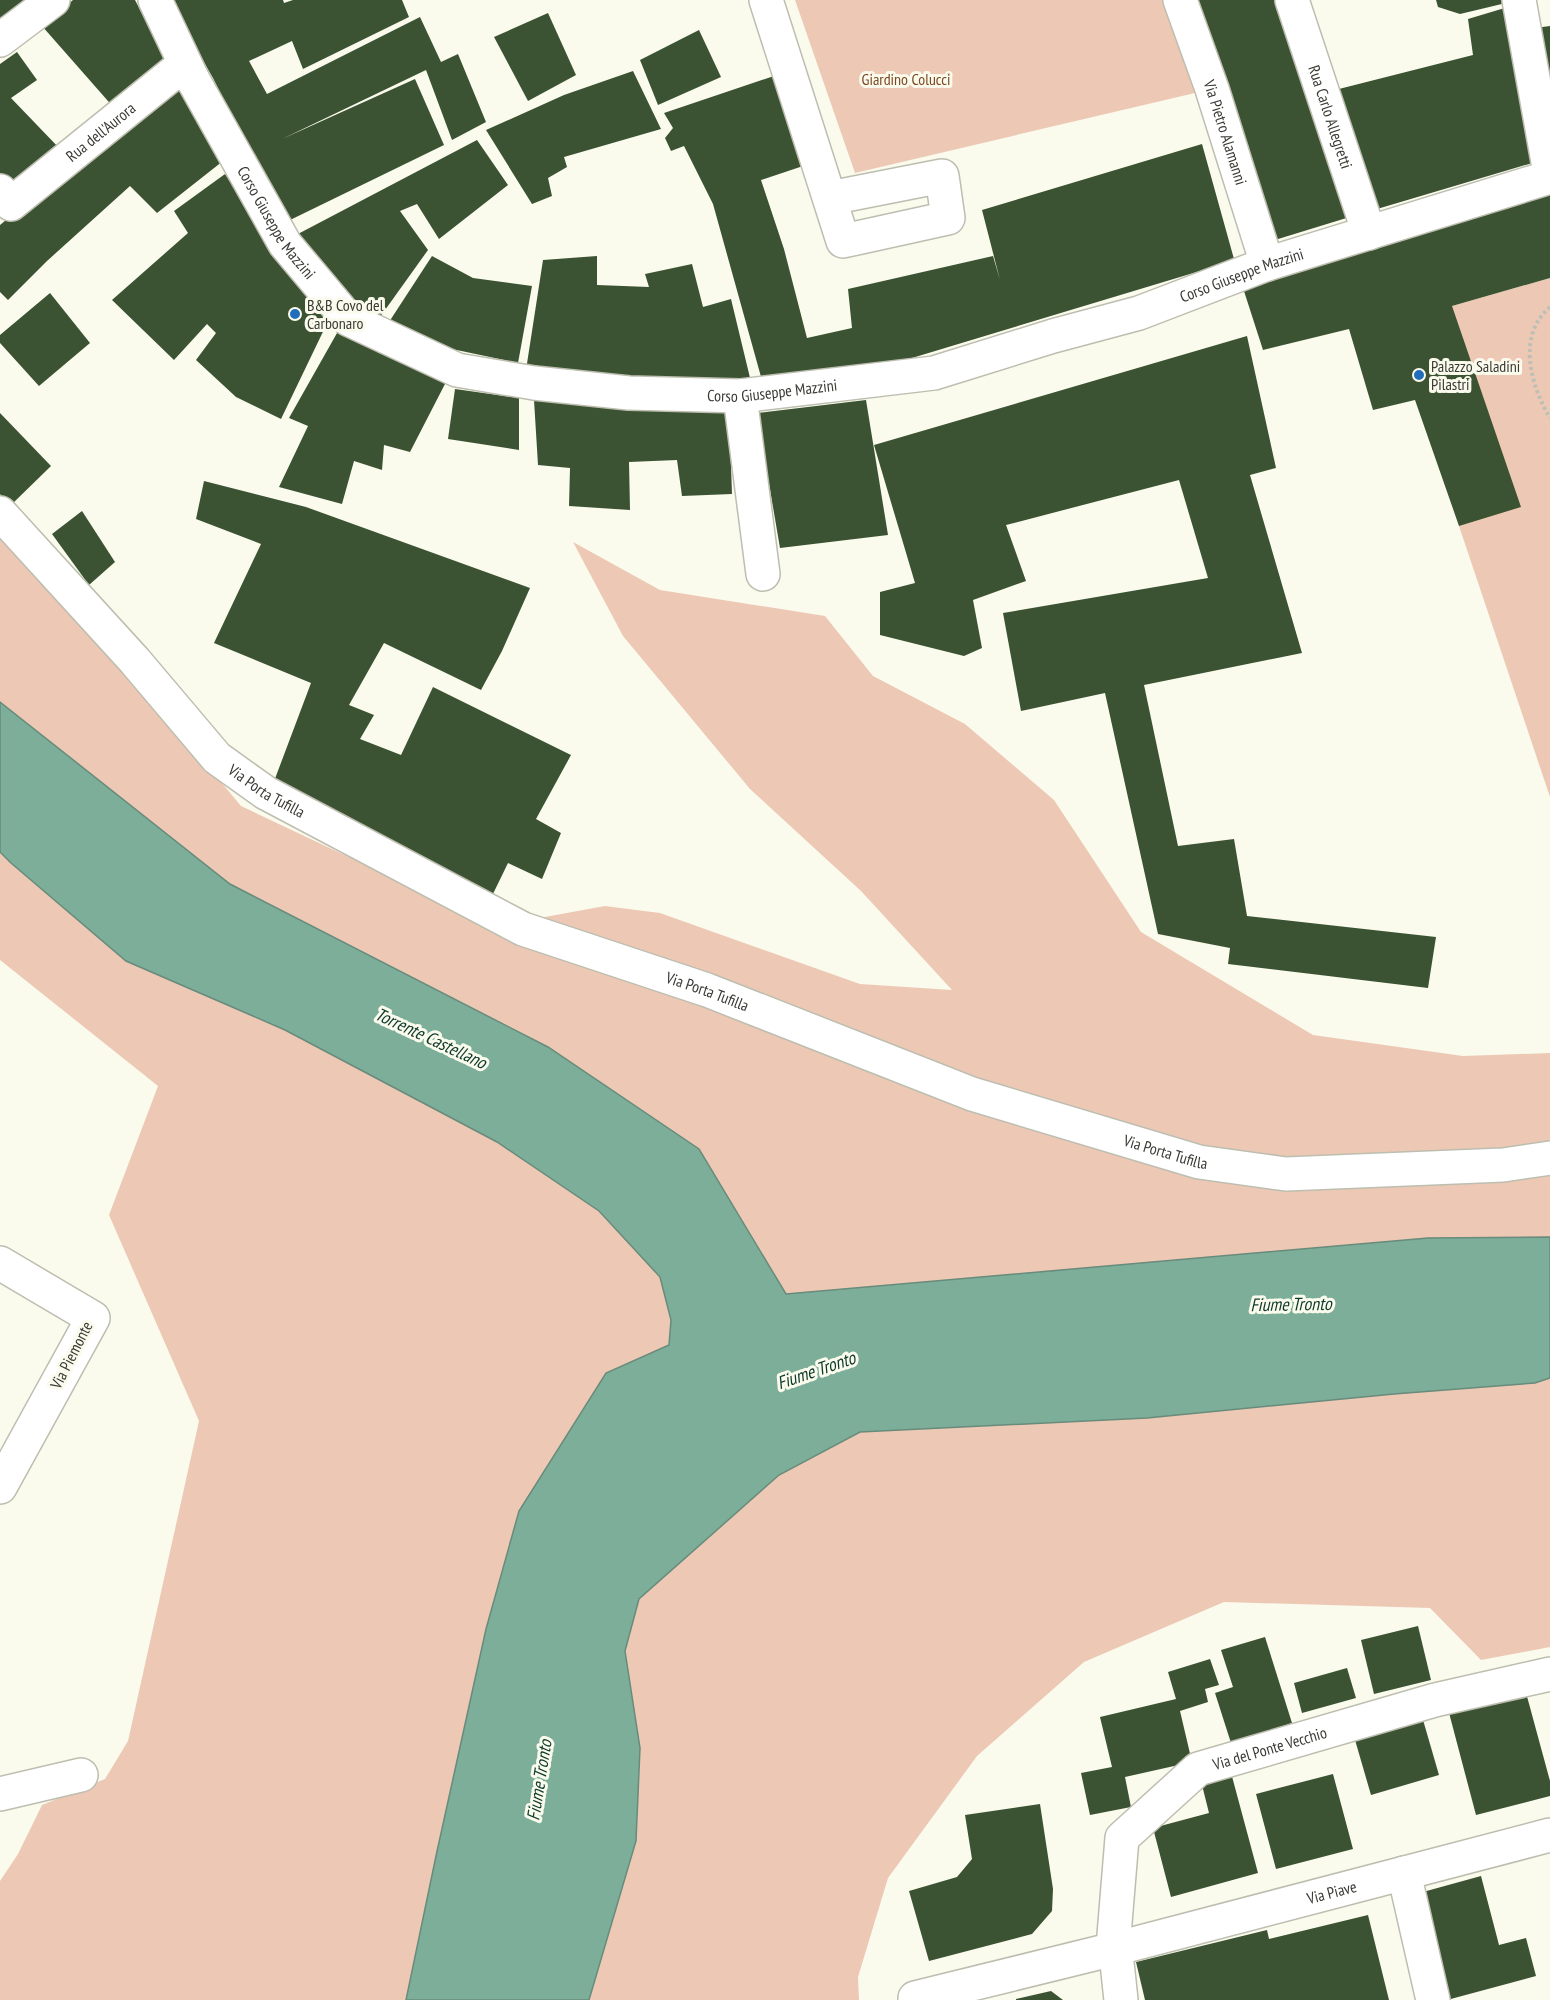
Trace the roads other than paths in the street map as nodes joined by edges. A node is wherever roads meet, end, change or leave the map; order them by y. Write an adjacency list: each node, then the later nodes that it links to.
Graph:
1 (53, 0): 7 (street)
2 (155, 0): 8 (street, Corso Giuseppe Mazzini)
3 (765, 0): 11 (street)
4 (1180, 0): 13 (street, Via Pietro Alamanni)
5 (1292, 0): 12 (street, Rua Carlo Allegretti)
6 (1519, 0): 9 (street)
7 (0, 40)
8 (192, 78): 10 (street, Rua dell'Aurora); 14 (street, Corso Giuseppe Mazzini)
9 (1550, 175): 12 (street, Corso Giuseppe Mazzini)
10 (6, 198)
11 (830, 198)
12 (1369, 233): 13 (street, Corso Giuseppe Mazzini)
13 (1267, 264): 14 (street, Corso Giuseppe Mazzini)
14 (740, 396): 16 (street)
15 (0, 513): 17 (street, Via Porta Tufilla)
16 (763, 574)
17 (1550, 1158)
18 (0, 1263): 19 (street, Via Piemonte)
19 (0, 1487)
20 (1550, 1674): 25 (street, Via del Ponte Vecchio)
21 (81, 1775): 22 (street)
22 (0, 1794)
23 (1550, 1835): 24 (street, Via Piave)
24 (1404, 1874): 25 (street, Via Piave); 28 (street)
25 (1114, 1949): 26 (street, Via Piave); 27 (street, Via del Ponte Vecchio)
26 (915, 2000)
27 (1121, 2000)
28 (1433, 2000)

